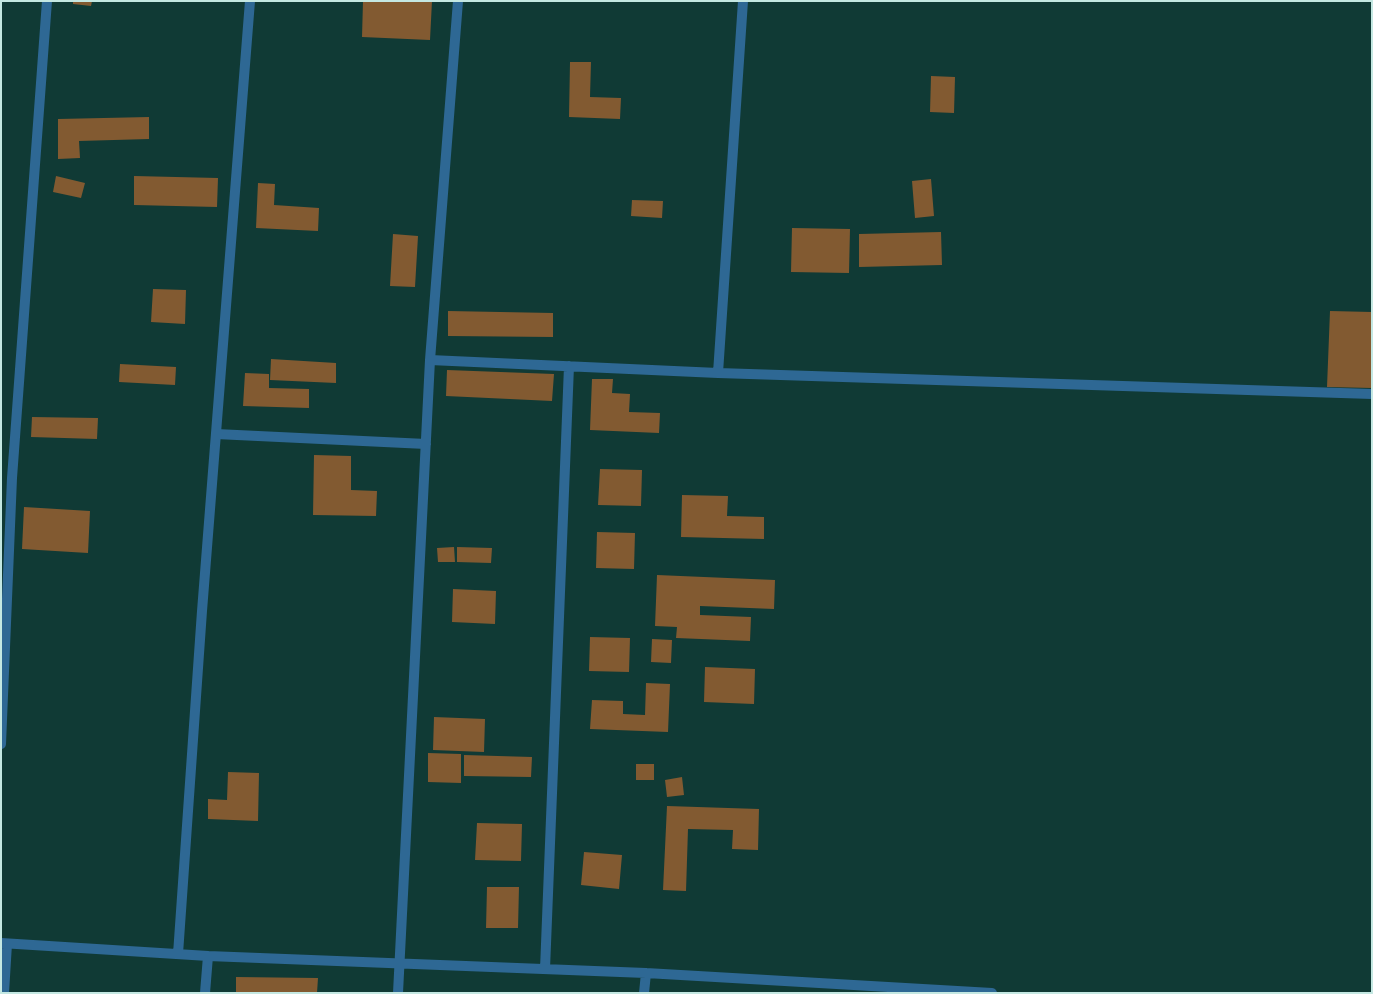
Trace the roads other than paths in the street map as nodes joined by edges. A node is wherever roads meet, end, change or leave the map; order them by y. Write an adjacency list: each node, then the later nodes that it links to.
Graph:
1 (47, 1): 11 (street)
2 (250, 1): 9 (street)
3 (458, 1): 5 (street)
4 (743, 1): 7 (street)
5 (430, 360): 6 (street); 10 (street)
6 (569, 366): 7 (street); 16 (street)
7 (718, 373): 8 (street)
8 (1372, 394)
9 (216, 434): 10 (street); 13 (street)
10 (426, 444): 15 (street)
11 (1, 744)
12 (4, 944): 13 (street); 19 (street)
13 (178, 954): 14 (street)
14 (208, 956): 15 (street); 20 (street)
15 (399, 964): 16 (street); 21 (street)
16 (544, 969): 17 (street)
17 (646, 973): 18 (street); 22 (street)
18 (880, 990): 23 (street)
19 (4, 993)
20 (205, 993)
21 (398, 993)
22 (644, 993)
23 (992, 993)

